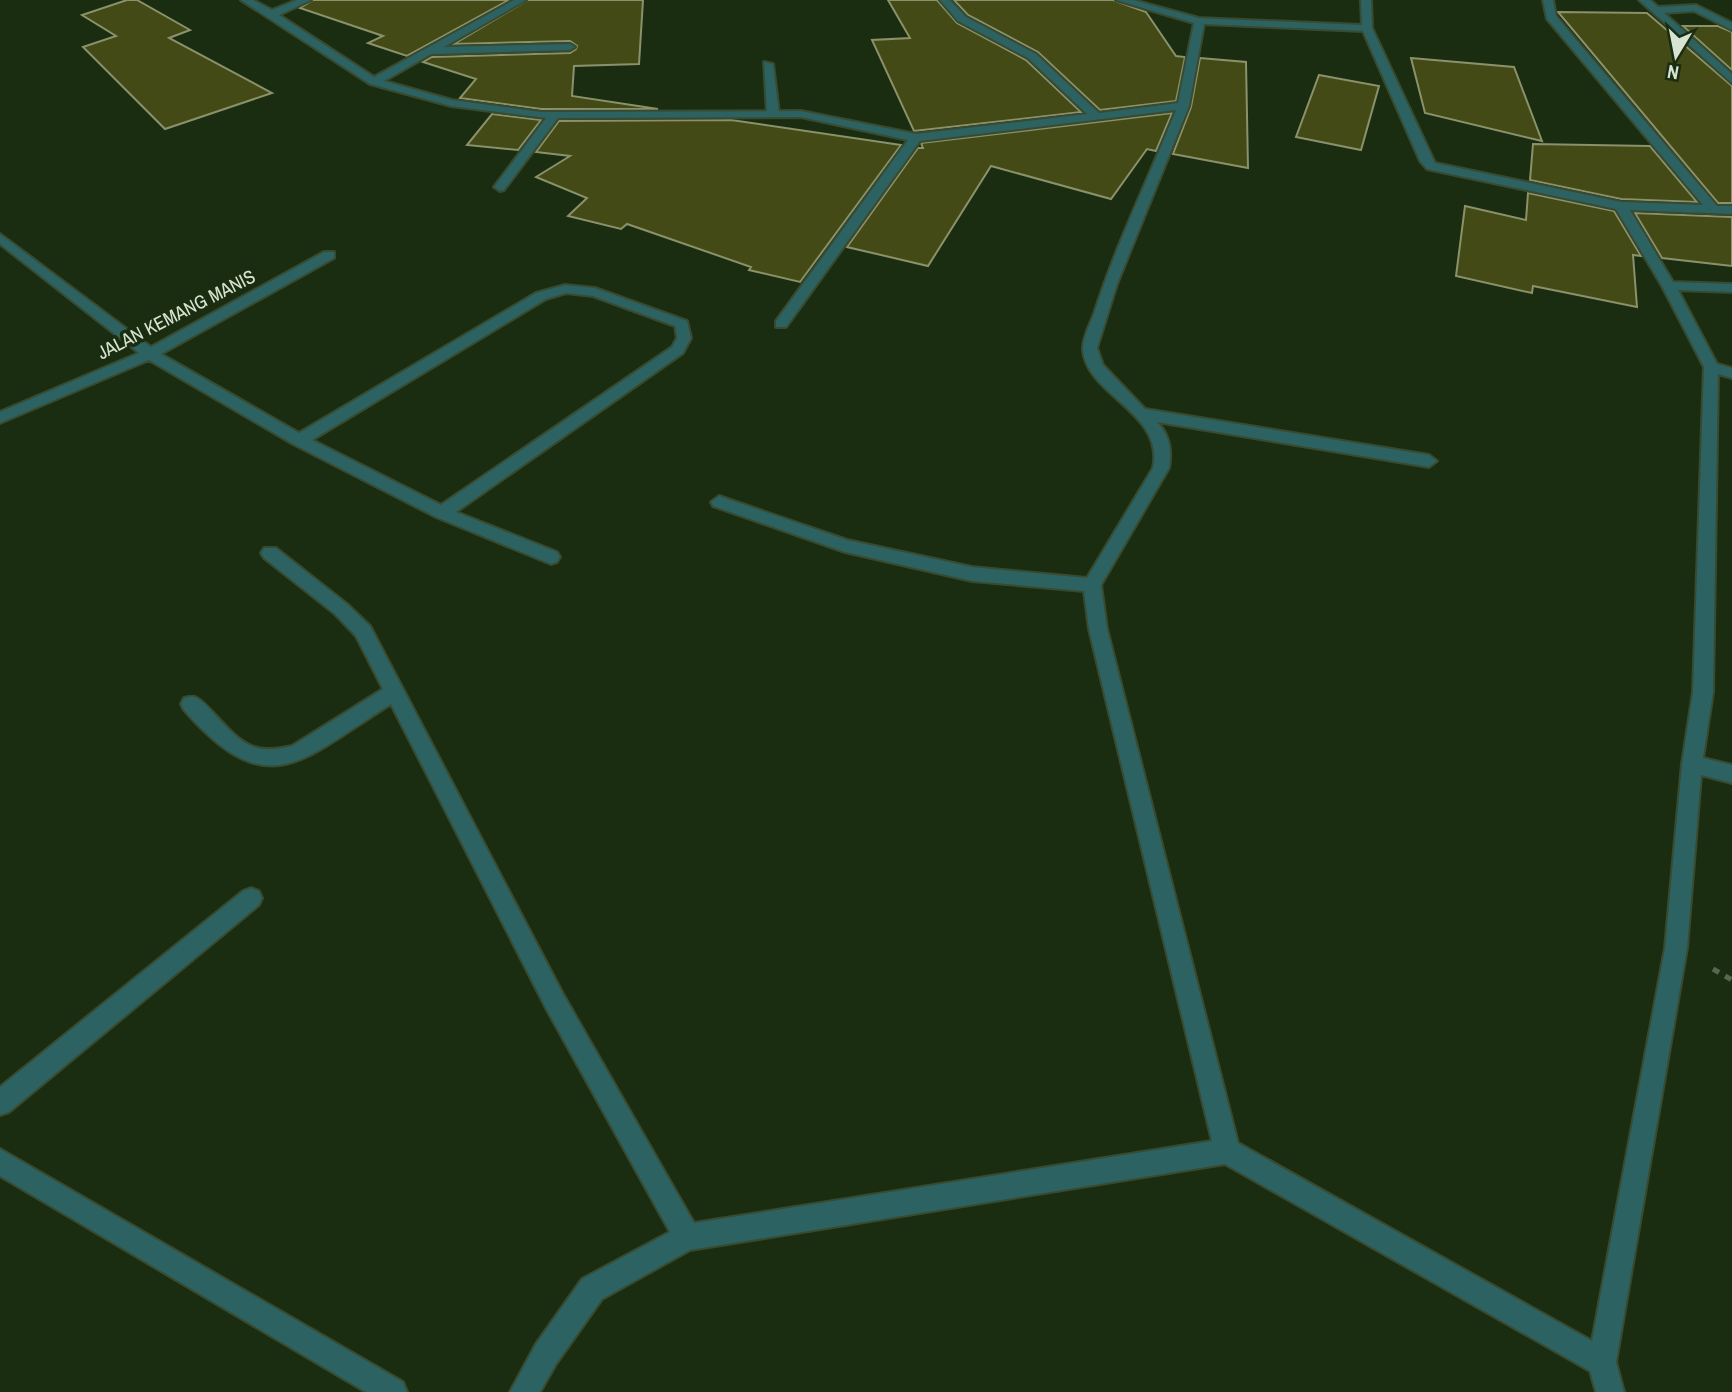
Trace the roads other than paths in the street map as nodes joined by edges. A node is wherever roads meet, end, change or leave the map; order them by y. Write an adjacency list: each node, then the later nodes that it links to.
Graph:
1 (246, 0): 10 (street)
2 (306, 0): 10 (street)
3 (521, 0): 15 (street)
4 (945, 0): 21 (street)
5 (1121, 0): 11 (street)
6 (1366, 0): 13 (street)
7 (1548, 0): 26 (street)
8 (1644, 0): 9 (street)
9 (1656, 10): 12 (street); 17 (street)
10 (271, 14): 18 (street)
11 (1199, 22): 13 (street); 19 (street)
12 (1732, 27)
13 (1367, 28): 25 (street)
14 (570, 47): 15 (street)
15 (429, 51): 18 (street)
16 (768, 64): 20 (street)
17 (1732, 80)
18 (373, 82): 22 (street)
19 (1183, 106): 21 (street); 36 (street)
20 (774, 113): 22 (street); 23 (street)
21 (1095, 115): 23 (street)
22 (554, 116): 24 (street)
23 (916, 138): 32 (street)
24 (500, 187)
25 (1621, 206): 26 (street); 30 (street)
26 (1714, 210): 27 (street)
27 (1732, 210)
28 (0, 238): 33 (street)
29 (328, 255): 33 (street, JALAN KEMANG MANIS)
30 (1669, 286): 31 (street); 34 (street)
31 (1732, 288)
32 (781, 324)
33 (150, 354): 37 (street, JALAN KEMANG MANIS); 38 (street)
34 (1711, 367): 35 (street); 47 (street)
35 (1732, 373)
36 (1142, 414): 39 (street); 44 (street)
37 (0, 418)
38 (299, 440): 41 (street); 41 (street)
39 (1429, 461)
40 (719, 502): 44 (street)
41 (442, 513): 43 (street)
42 (270, 553): 45 (street)
43 (551, 557)
44 (1092, 585): 51 (street)
45 (395, 692): 46 (street); 53 (street)
46 (191, 704)
47 (1692, 764): 48 (street); 54 (street)
48 (1732, 774)
49 (251, 898): 50 (street)
50 (0, 1102)
51 (1227, 1151): 53 (street); 54 (street)
52 (0, 1161): 55 (street)
53 (687, 1237): 56 (street)
54 (1602, 1362): 57 (street)
55 (393, 1392)
56 (524, 1392)
57 (1610, 1392)

